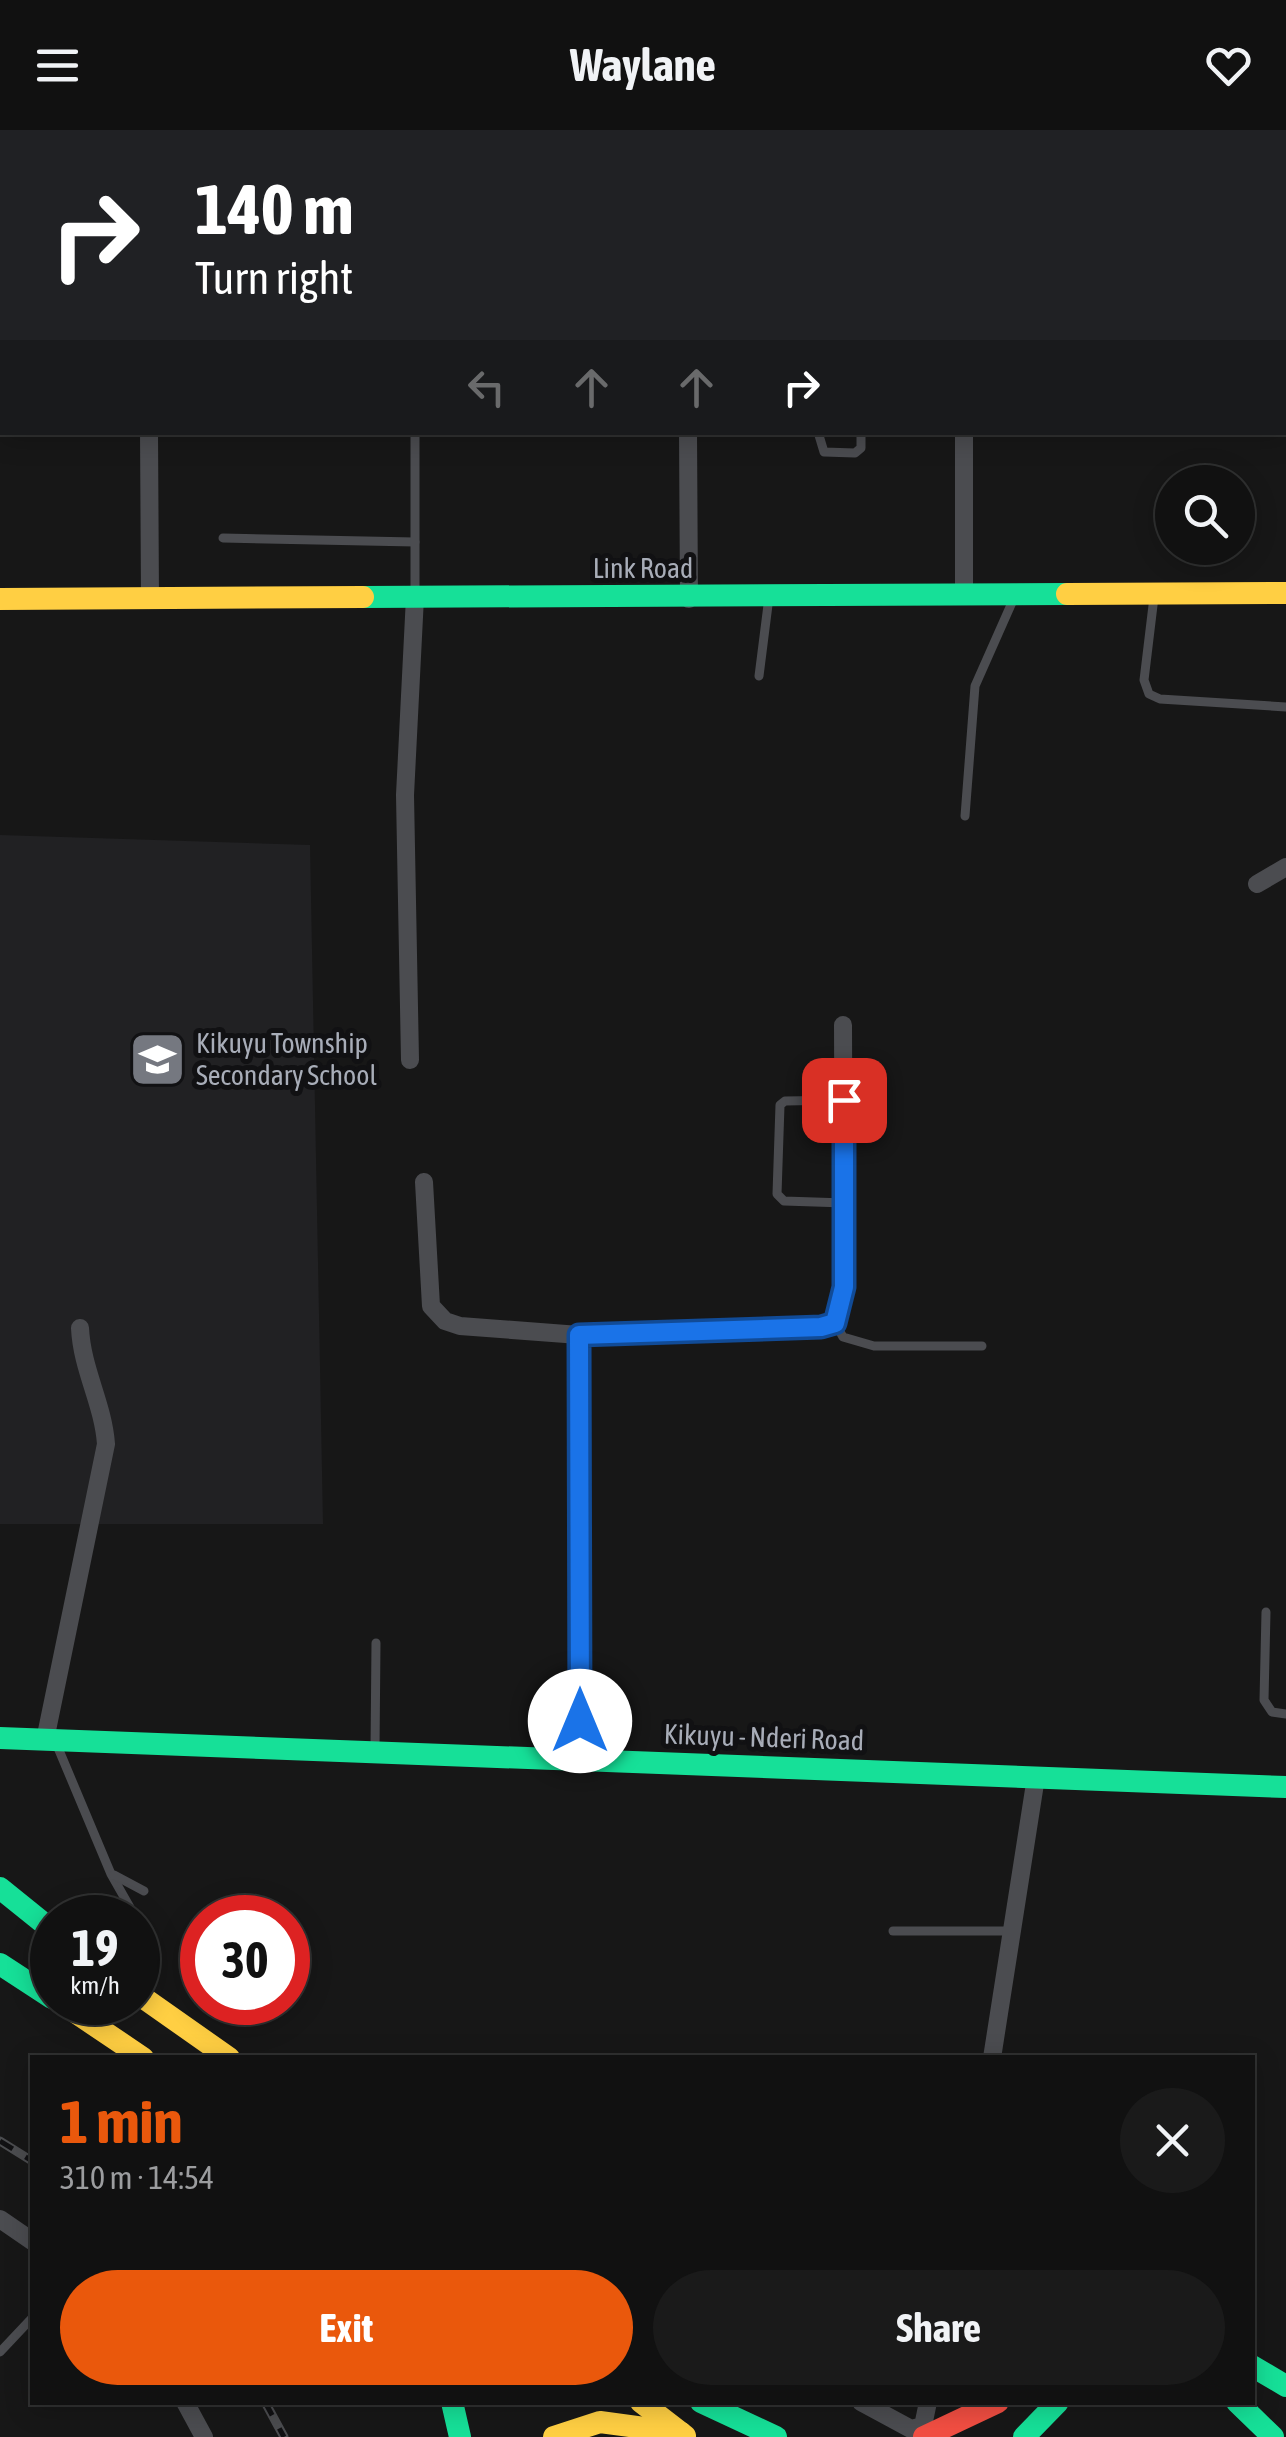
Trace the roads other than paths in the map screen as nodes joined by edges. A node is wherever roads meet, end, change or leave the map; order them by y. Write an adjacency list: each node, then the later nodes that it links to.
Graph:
1 (150, 435): 14 (street)
2 (416, 435): 8 (lane)
3 (688, 435): 15 (street)
4 (819, 435): 5 (lane)
5 (861, 435)
6 (964, 435): 10 (street)
7 (223, 538): 8 (lane)
8 (416, 542): 13 (lane)
9 (1286, 593): 11 (main road, Link Road)
10 (964, 594): 12 (main road, Link Road); 16 (main road, Link Road)
11 (1154, 594): 12 (main road, Link Road); 19 (lane)
12 (1016, 596): 20 (lane)
13 (415, 597): 14 (main road, Link Road); 15 (main road, Link Road); 24 (street)
14 (150, 598): 17 (main road, Link Road)
15 (688, 598): 16 (main road, Link Road)
16 (769, 598): 18 (lane)
17 (0, 599)
18 (759, 676)
19 (1286, 708)
20 (965, 816)
21 (1286, 867): 22 (street)
22 (1256, 884)
23 (843, 1025): 25 (street)
24 (410, 1060)
25 (844, 1100): 27 (street); 27 (lane)
26 (424, 1182): 30 (street)
27 (845, 1203): 28 (street)
28 (835, 1323): 30 (street); 31 (lane)
29 (80, 1328): 36 (street)
30 (579, 1335): 38 (street)
31 (982, 1346)
32 (1266, 1612): 34 (lane)
33 (376, 1644): 37 (lane)
34 (1286, 1714)
35 (0, 1738): 36 (main road, Kikuyu - Nderi Road)
36 (50, 1740): 37 (main road, Kikuyu - Nderi Road); 41 (lane)
37 (375, 1752): 38 (main road, Kikuyu - Nderi Road)
38 (580, 1761): 39 (main road, Kikuyu - Nderi Road)
39 (1036, 1777): 40 (main road, Kikuyu - Nderi Road); 49 (street)
40 (1286, 1787)
41 (112, 1874): 43 (lane); 44 (lane)
42 (0, 1888): 46 (main road)
43 (144, 1891)
44 (124, 1895)
45 (0, 1907): 47 (main road)
46 (30, 1915)
47 (30, 1923)
48 (893, 1931): 49 (lane)
49 (1013, 1931): 56 (street)
50 (0, 1964): 51 (main road)
51 (30, 1984)
52 (160, 2010): 55 (main road)
53 (94, 2025): 54 (main road)
54 (139, 2055)
55 (224, 2055)
56 (992, 2055)
57 (0, 2220): 58 (street)
58 (30, 2240)
59 (30, 2320): 60 (lane)
60 (0, 2352)
61 (1255, 2368): 62 (main road)
62 (1286, 2386)
63 (186, 2405): 73 (street)
64 (453, 2405): 74 (main road)
65 (645, 2405): 72 (main road)
66 (866, 2405): 67 (street)
67 (927, 2405)
68 (992, 2405): 78 (main road)
69 (1055, 2405): 79 (main road)
70 (1240, 2405): 80 (main road)
71 (705, 2406): 76 (main road); 77 (main road)
72 (684, 2435): 75 (main road)
73 (204, 2437)
74 (460, 2437)
75 (554, 2437)
76 (744, 2437)
77 (776, 2437)
78 (924, 2437)
79 (1024, 2437)
80 (1273, 2437)

